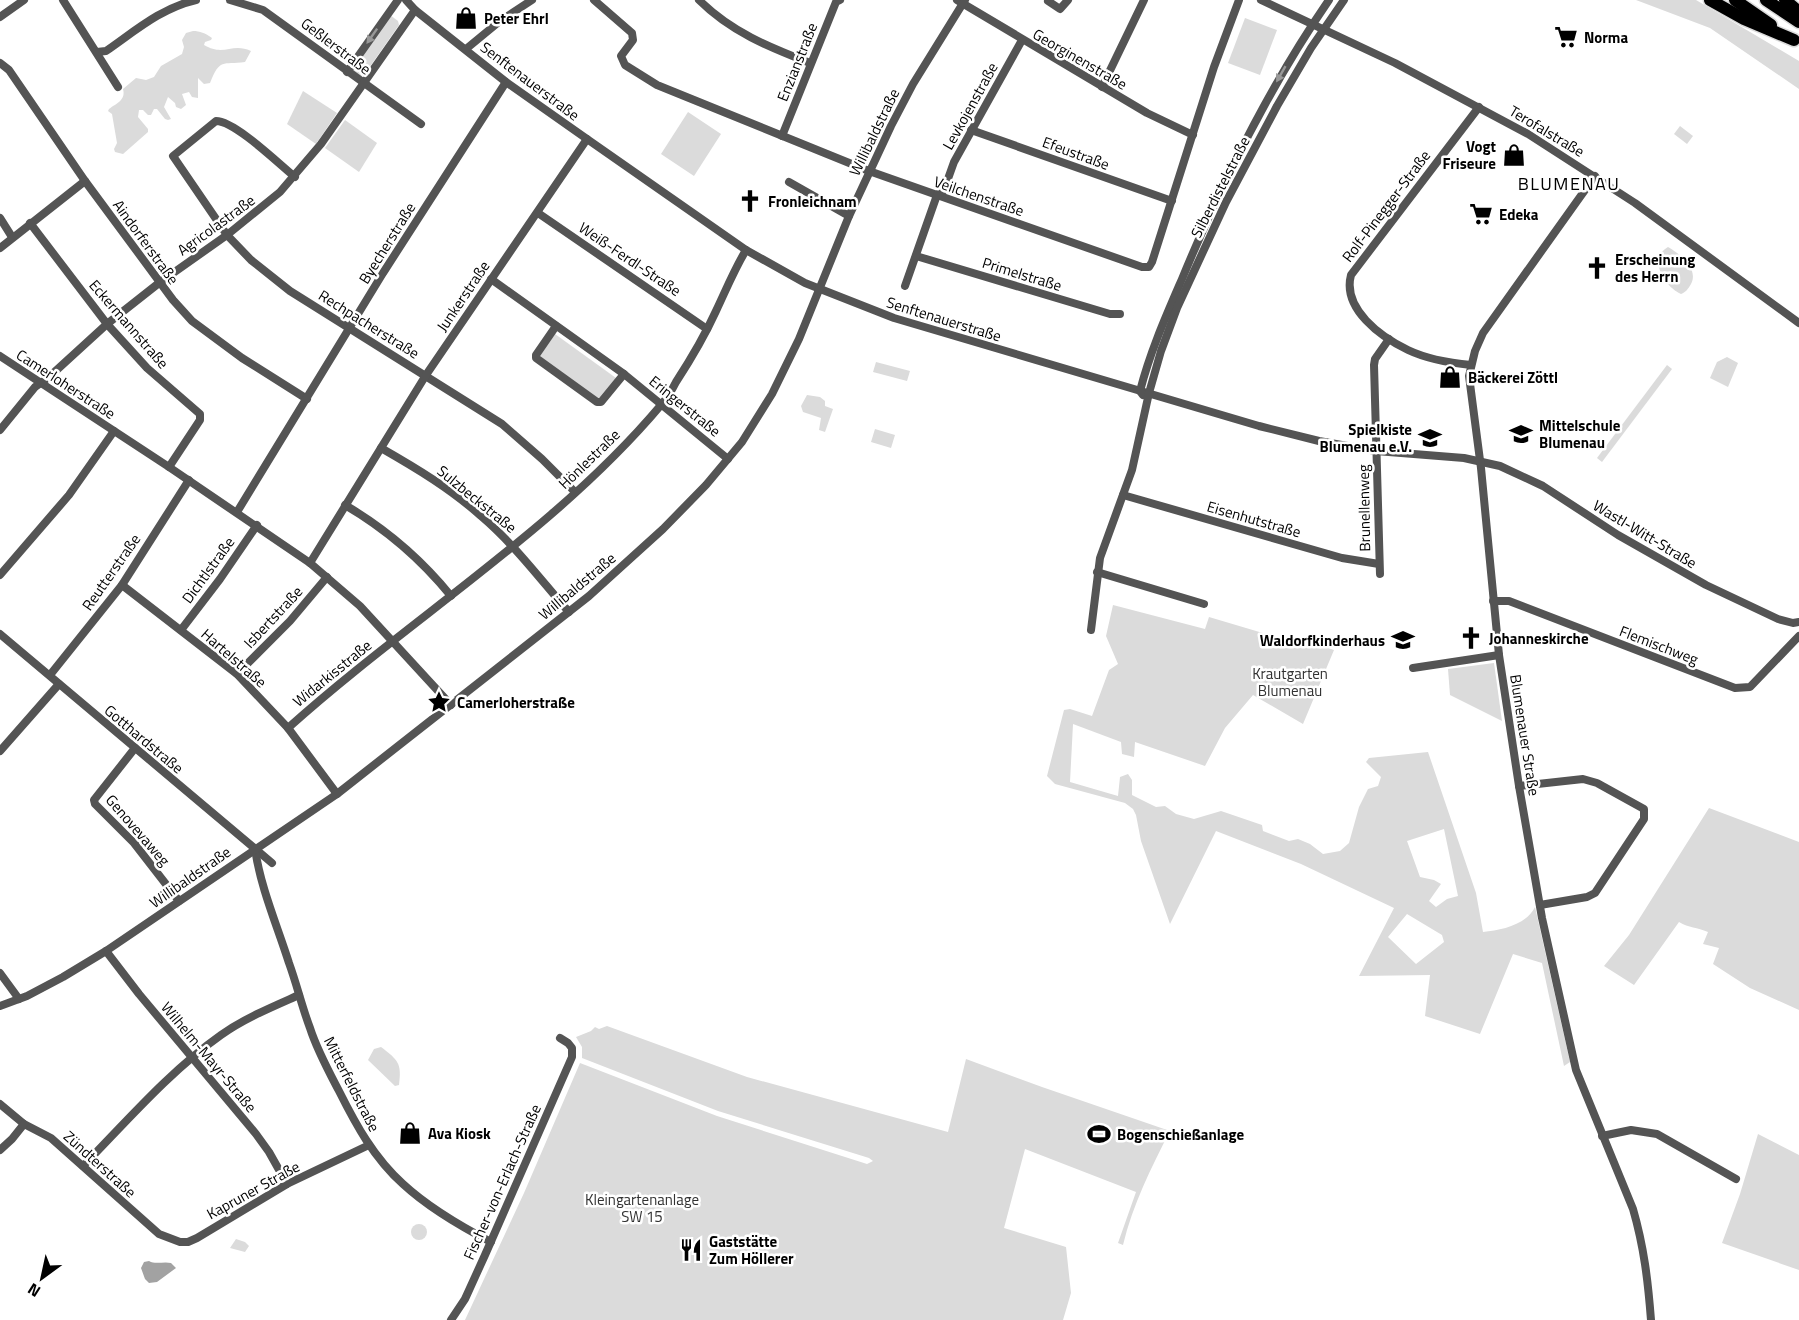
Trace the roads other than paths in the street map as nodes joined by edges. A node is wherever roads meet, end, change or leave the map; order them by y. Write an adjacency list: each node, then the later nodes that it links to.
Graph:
1 (24, 0): 25 (street)
2 (63, 0): 32 (street)
3 (196, 0): 32 (street)
4 (230, 0): 35 (street, Geßlerstraße)
5 (398, 0): 35 (street, one-way to 35)
6 (406, 0): 23 (street, Senftenauerstraße)
7 (532, 0): 31 (street)
8 (594, 0): 44 (street, Veilchenstraße)
9 (699, 0): 34 (street)
10 (1068, 0): 22 (street)
11 (1144, 0): 39 (street)
12 (1239, 0): 43 (street, Veilchenstraße)
13 (1261, 0): 27 (street, Terofalstraße)
14 (1329, 0): 27 (street, Silberdistelstraße)
15 (1344, 0): 28 (street, Silberdistelstraße)
16 (1710, 0): 30 (highway)
17 (1736, 0): 30 (highway)
18 (1766, 0): 26 (highway)
19 (1785, 0): 24 (highway)
20 (837, 1): 34 (street, Enzianstraße)
21 (961, 1): 29 (street, Georginenstraße); 46 (street, Willibaldstraße)
22 (1048, 2)
23 (415, 10): 31 (street, Senftenauerstraße); 37 (street, Agricolastraße)
24 (1799, 12)
25 (0, 16)
26 (1799, 22)
27 (1312, 25): 28 (street, Terofalstraße); 78 (street, Silberdistelstraße, one-way to 78)
28 (1323, 30): 40 (street, Terofalstraße); 78 (street, Silberdistelstraße)
29 (1022, 40): 39 (street, Georginenstraße); 42 (street, Levkojenstraße)
30 (1796, 42)
31 (466, 49): 36 (street, Senftenauerstraße)
32 (97, 52): 38 (street)
33 (0, 63): 49 (street, Aindorferstraße)
34 (810, 63): 44 (street, Enzianstraße)
35 (347, 72): 37 (street, Geßlerstraße)
36 (506, 82): 45 (street, Senftenauerstraße); 70 (street, Byecherstraße)
37 (364, 84): 41 (street, Geßlerstraße); 48 (street, Agricolastraße)
38 (118, 87)
39 (1102, 87): 43 (street, Georginenstraße)
40 (1479, 107): 47 (street, Terofalstraße); 72 (street, Rolf-Pinegger-Straße)
41 (421, 124)
42 (971, 129): 51 (street, Levkojenstraße); 52 (street, Efeustraße)
43 (1193, 135): 52 (street, Veilchenstraße)
44 (782, 136): 46 (street, Veilchenstraße)
45 (587, 139): 53 (street, Junkerstraße); 60 (street, Senftenauerstraße)
46 (869, 171): 51 (street, Veilchenstraße); 54 (street, Willibaldstraße)
47 (1595, 176): 67 (street, Terofalstraße); 74 (street, Blumenauer Straße)
48 (295, 177): 57 (street, Agricolastraße); 57 (street, Rechpacherstraße)
49 (85, 181): 56 (street); 63 (street, Aindorferstraße)
50 (789, 182): 54 (street)
51 (937, 195): 52 (street, Veilchenstraße); 61 (street, Levkojenstraße)
52 (1172, 201)
53 (538, 213): 62 (street, Junkerstraße); 71 (street, Weiß-Ferdl-Straße)
54 (849, 216): 65 (street, Willibaldstraße)
55 (0, 218): 58 (street)
56 (30, 223): 58 (street); 68 (street, Eckermannstraße)
57 (227, 236): 63 (street, Agricolastraße); 70 (street, Rechpacherstraße)
58 (12, 237): 59 (street)
59 (0, 248)
60 (746, 250): 65 (street, Senftenauerstraße); 71 (street, Hönlestraße)
61 (916, 256): 64 (street, Levkojenstraße); 66 (street, Primelstraße)
62 (491, 279): 69 (street, Eringerstraße); 76 (street, Junkerstraße)
63 (159, 283): 68 (street, Agricolastraße); 79 (street, Aindorferstraße)
64 (905, 285)
65 (819, 290): 78 (street, Senftenauerstraße); 85 (street, Willibaldstraße)
66 (1120, 314)
67 (1799, 323)
68 (107, 324): 77 (street, Agricolastraße); 87 (street, Eckermannstraße)
69 (556, 326): 75 (street, Eringerstraße); 75 (street)
70 (349, 329): 76 (street, Rechpacherstraße); 79 (street, Byecherstraße)
71 (707, 329): 80 (street, Hönlestraße)
72 (1389, 339): 74 (street, Rolf-Pinegger-Straße); 84 (street, Brunellenweg)
73 (0, 356): 77 (street, Camerloherstraße)
74 (1471, 365): 86 (street, Blumenauer Straße)
75 (624, 374): 80 (street, Eringerstraße)
76 (426, 375): 83 (street, Junkerstraße); 89 (street, Rechpacherstraße)
77 (40, 383): 81 (street, Agricolastraße); 82 (street, Camerloherstraße)
78 (1145, 395): 84 (street, Senftenauerstraße); 90 (street, Silberdistelstraße)
79 (308, 399): 92 (street, Byecherstraße)
80 (662, 404): 85 (street, Eringerstraße); 89 (street, Hönlestraße)
81 (0, 430)
82 (114, 431): 87 (street, Camerloherstraße); 98 (street)
83 (381, 448): 91 (street, Junkerstraße); 94 (street, Sulzbeckstraße)
84 (1376, 451): 86 (street, Senftenauerstraße); 96 (street, Brunellenweg)
85 (728, 459): 104 (street, Willibaldstraße)
86 (1479, 460): 102 (street, Blumenauer Straße); 105 (street, Wastl-Witt-Straße)
87 (170, 466): 88 (street, Camerloherstraße)
88 (189, 480): 92 (street, Camerloherstraße); 100 (street, Reutterstraße)
89 (575, 492): 94 (street, Hönlestraße)
90 (1123, 495): 96 (street, Eisenhutstraße); 97 (street, Silberdistelstraße)
91 (345, 505): 95 (street, Junkerstraße); 101 (street)
92 (237, 512): 93 (street, Camerloherstraße)
93 (256, 525): 95 (street, Camerloherstraße); 106 (street, Dichtlstraße)
94 (513, 546): 101 (street, Hönlestraße); 104 (street, Sulzbeckstraße)
95 (310, 563): 99 (street, Camerloherstraße)
96 (1380, 569)
97 (1097, 572): 103 (street); 107 (street, Silberdistelstraße)
98 (0, 575)
99 (327, 576): 110 (street, Camerloherstraße); 113 (street, Isbertstraße)
100 (122, 585): 106 (street, Hartelstraße); 114 (street, Reutterstraße)
101 (450, 596): 110 (street, Hönlestraße)
102 (1493, 601): 109 (street, Flemischweg); 111 (street, Blumenauer Straße)
103 (1204, 604)
104 (569, 612): 116 (street, Willibaldstraße)
105 (1799, 622)
106 (181, 630): 113 (street, Hartelstraße)
107 (1091, 630)
108 (0, 634): 114 (street, Gotthardstraße)
109 (1799, 636)
110 (393, 640): 116 (street, Camerloherstraße); 117 (street, Widarkisstraße)
111 (1499, 655): 112 (street); 120 (street, Blumenauer Straße)
112 (1413, 668)
113 (237, 674): 117 (street, Hartelstraße)
114 (50, 675): 115 (street, Gotthardstraße)
115 (59, 684): 118 (street, Gotthardstraße); 119 (street)
116 (451, 705): 121 (street, Willibaldstraße)
117 (288, 728): 121 (street, Hartelstraße)
118 (135, 748): 122 (street, Gotthardstraße); 124 (street, Genovevaweg)
119 (0, 751)
120 (1519, 786): 125 (street, Blumenauer Straße); 125 (street)
121 (337, 794): 122 (street, Willibaldstraße)
122 (255, 849): 123 (street, Gotthardstraße); 124 (street, Willibaldstraße); 128 (street, Mitterfeldstraße)
123 (272, 863)
124 (179, 901): 126 (street, Willibaldstraße)
125 (1540, 905): 135 (street, Blumenauer Straße)
126 (106, 951): 129 (street, Willibaldstraße); 132 (street, Wilhelm-Mayr-Straße)
127 (0, 973): 129 (street)
128 (299, 995): 132 (street); 136 (street, Mitterfeldstraße)
129 (19, 999): 130 (street, Willibaldstraße)
130 (0, 1006)
131 (560, 1038): 142 (street, Fischer-von-Erlach-Straße)
132 (191, 1058): 138 (street); 140 (street, Wilhelm-Mayr-Straße)
133 (0, 1104): 134 (street, Zündterstraße)
134 (24, 1124): 137 (street); 138 (street, Zündterstraße)
135 (1602, 1136): 139 (street); 144 (street, Blumenauer Straße)
136 (369, 1145): 140 (street, Kapruner Straße); 142 (street, Mitterfeldstraße)
137 (0, 1150)
138 (83, 1166): 141 (street, Zündterstraße)
139 (1736, 1179)
140 (287, 1184): 141 (street, Kapruner Straße)
141 (150, 1228)
142 (490, 1242): 143 (street, Fischer-von-Erlach-Straße)
143 (451, 1320)
144 (1651, 1320)

